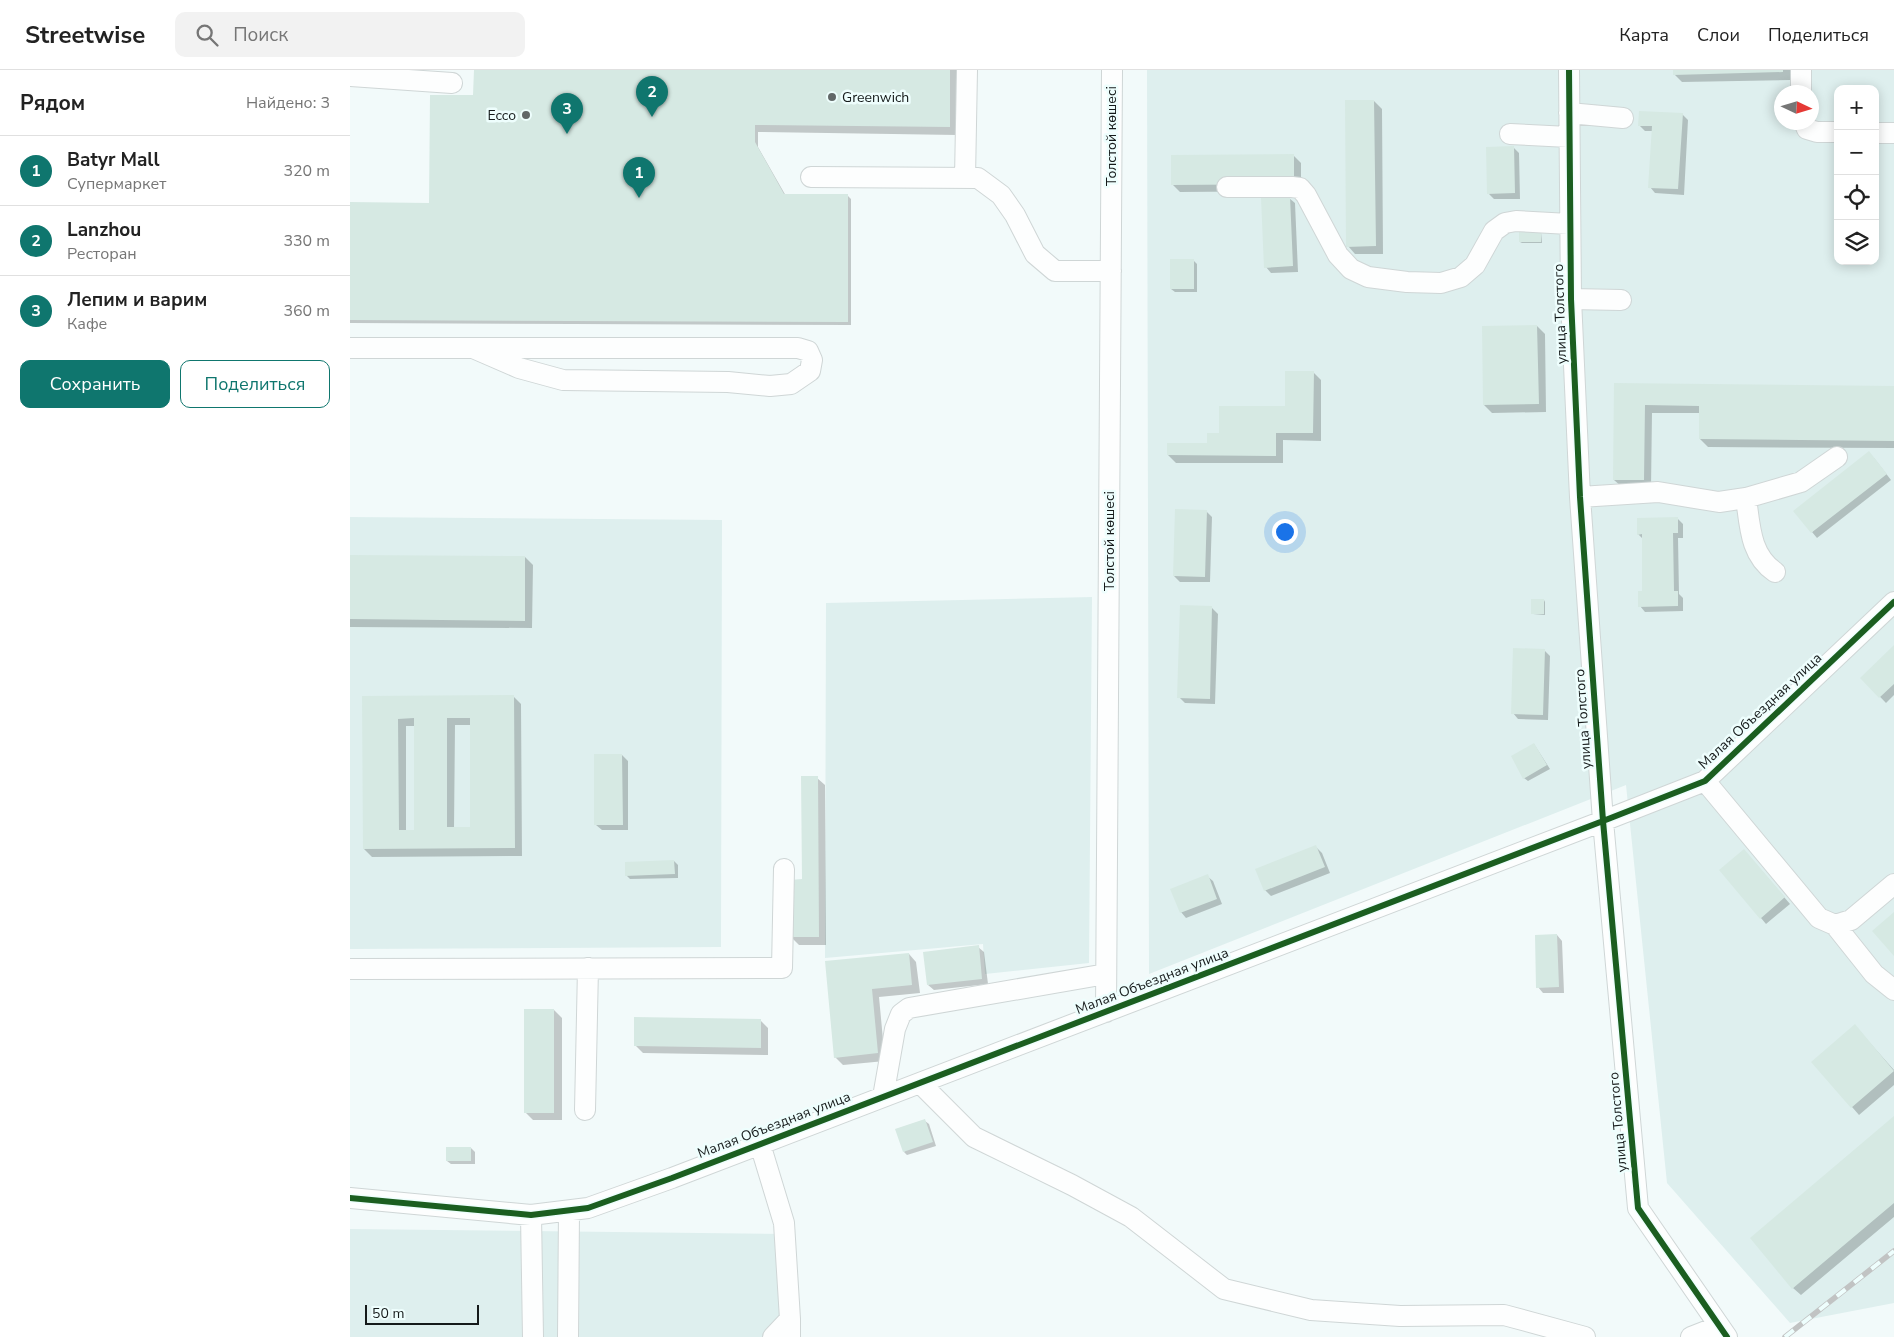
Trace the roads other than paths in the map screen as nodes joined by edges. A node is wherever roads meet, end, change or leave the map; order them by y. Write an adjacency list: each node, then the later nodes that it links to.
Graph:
1 (967, 70): 17 (street)
2 (1112, 70): 20 (street, Толстой көшесі)
3 (1569, 70): 8 (street, улица Толстого)
4 (1801, 70): 7 (street)
5 (356, 75): 6 (street)
6 (452, 83)
7 (1801, 85)
8 (1569, 113): 9 (street); 15 (street, улица Толстого)
9 (1623, 118)
10 (1810, 130): 11 (street)
11 (1834, 132)
12 (1879, 133): 13 (street)
13 (1894, 133)
14 (1510, 134): 15 (street)
15 (1569, 137): 19 (street, улица Толстого)
16 (811, 177): 17 (street)
17 (966, 178): 20 (street)
18 (1227, 187): 19 (street)
19 (1569, 224): 21 (street, улица Толстого)
20 (1111, 271): 37 (street, Толстой көшесі)
21 (1571, 299): 22 (street); 26 (street, улица Толстого)
22 (1621, 300)
23 (350, 348): 24 (street)
24 (473, 348): 24 (street)
25 (1837, 457): 27 (street)
26 (1580, 497): 27 (street); 31 (street, улица Толстого)
27 (1746, 498): 28 (street)
28 (1775, 572)
29 (1894, 602): 30 (street, Малая Объездная улица)
30 (1705, 780): 31 (street, Малая Объездная улица); 34 (street)
31 (1603, 821): 39 (street, Малая Объездная улица); 48 (street, улица Толстого)
32 (784, 868): 35 (street)
33 (1894, 884): 34 (street)
34 (1835, 925): 38 (street)
35 (588, 968): 36 (street); 42 (street)
36 (350, 969)
37 (1106, 974): 39 (street, Толстой көшесі); 41 (street)
38 (1894, 990)
39 (1106, 1012): 40 (street, Малая Объездная улица)
40 (920, 1083): 41 (street, Малая Объездная улица); 52 (street)
41 (884, 1097): 43 (street, Малая Объездная улица)
42 (585, 1110)
43 (760, 1144): 45 (street, Малая Объездная улица); 47 (street)
44 (350, 1198): 46 (street, Малая Объездная улица)
45 (569, 1211): 46 (street, Малая Объездная улица); 50 (street)
46 (531, 1215): 49 (street)
47 (790, 1328): 51 (street)
48 (1723, 1332): 53 (street)
49 (533, 1337)
50 (568, 1337)
51 (773, 1337)
52 (1585, 1337)
53 (1691, 1337)

